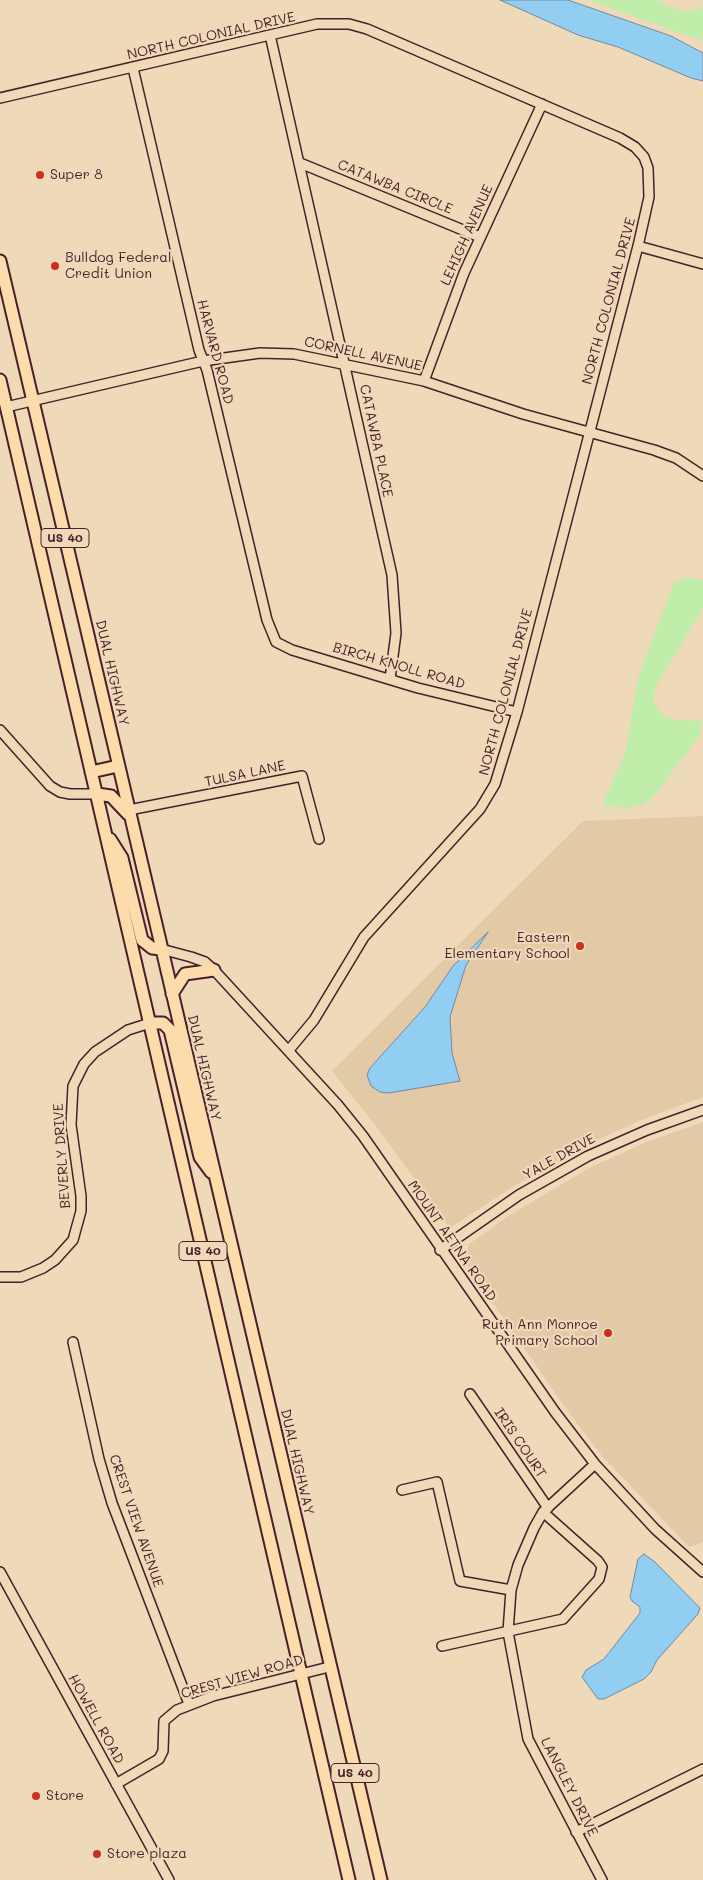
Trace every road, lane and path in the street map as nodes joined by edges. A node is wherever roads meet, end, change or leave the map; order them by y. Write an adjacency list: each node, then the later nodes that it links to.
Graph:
1 (270, 35): 2 (street, NORTH COLONIAL DRIVE); 4 (street, NORTH COLONIAL DRIVE); 5 (street, CATAWBA PLACE)
2 (133, 68): 3 (street, NORTH COLONIAL DRIVE); 10 (street, HARVARD ROAD)
3 (0, 98)
4 (542, 104): 6 (street, LEHIGH AVENUE); 7 (street, NORTH COLONIAL DRIVE)
5 (300, 163): 6 (street, CATAWBA CIRCLE); 11 (street, CATAWBA PLACE)
6 (480, 236): 13 (street, LEHIGH AVENUE)
7 (638, 246): 9 (street); 16 (street, NORTH COLONIAL DRIVE)
8 (0, 262): 14 (main road, DUAL HIGHWAY / US 40)
9 (703, 264)
10 (203, 361): 11 (street, CORNELL AVENUE); 14 (street, CORNELL AVENUE); 19 (street, HARVARD ROAD)
11 (345, 364): 13 (street, CORNELL AVENUE); 20 (street, CATAWBA PLACE)
12 (0, 380): 15 (main road, US 40)
13 (424, 381): 16 (street, CORNELL AVENUE)
14 (33, 402): 15 (street, CORNELL AVENUE); 23 (main road, DUAL HIGHWAY / US 40)
15 (6, 407): 24 (main road, US 40)
16 (588, 433): 18 (street, CORNELL AVENUE); 21 (street, NORTH COLONIAL DRIVE)
17 (703, 463): 18 (street)
18 (702, 475)
19 (276, 642): 20 (street, BIRCH KNOLL ROAD)
20 (390, 679): 21 (street, BIRCH KNOLL ROAD)
21 (517, 712): 33 (street, NORTH COLONIAL DRIVE)
22 (2, 736): 25 (street)
23 (118, 766): 24 (main road); 26 (main road, DUAL HIGHWAY / US 40)
24 (92, 772): 25 (main road, US 40)
25 (97, 794): 26 (main road); 27 (main road, US 40)
26 (129, 813): 28 (street, TULSA LANE); 29 (main road, DUAL HIGHWAY / US 40)
27 (104, 829): 29 (main road); 32 (main road, US 40)
28 (319, 839)
29 (161, 949): 30 (street, MOUNT AETNA ROAD); 31 (main road, DUAL HIGHWAY / US 40)
30 (214, 970): 31 (main road); 33 (street, MOUNT AETNA ROAD)
31 (172, 994): 35 (main road, DUAL HIGHWAY / US 40)
32 (150, 1024): 35 (main road); 37 (street, BEVERLY DRIVE); 49 (main road, US 40)
33 (290, 1050): 36 (street, MOUNT AETNA ROAD)
34 (703, 1110): 36 (street, YALE DRIVE)
35 (214, 1176): 48 (main road, DUAL HIGHWAY / US 40)
36 (440, 1250): 40 (street, MOUNT AETNA ROAD)
37 (0, 1277)
38 (73, 1342): 50 (street, CREST VIEW AVENUE)
39 (470, 1394): 42 (street, IRIS COURT)
40 (595, 1464): 42 (street, LANGLEY DRIVE); 44 (street, MOUNT AETNA ROAD)
41 (402, 1490): 45 (street)
42 (546, 1510): 45 (street, LANGLEY DRIVE); 46 (street, IRIS COURT)
43 (0, 1572): 52 (street, HOWELL ROAD)
44 (703, 1572)
45 (511, 1590): 46 (street, LANGLEY DRIVE)
46 (508, 1632): 47 (street); 53 (street, LANGLEY DRIVE)
47 (442, 1646)
48 (329, 1667): 49 (street, CREST VIEW ROAD); 56 (main road, DUAL HIGHWAY / US 40)
49 (302, 1673): 50 (street, CREST VIEW ROAD); 55 (main road, US 40)
50 (189, 1704): 52 (street, CREST VIEW ROAD)
51 (703, 1768): 53 (street)
52 (116, 1784): 54 (street, HOWELL ROAD)
53 (576, 1832): 57 (street, LANGLEY DRIVE)
54 (169, 1880)
55 (349, 1880)
56 (381, 1880)
57 (602, 1880)

